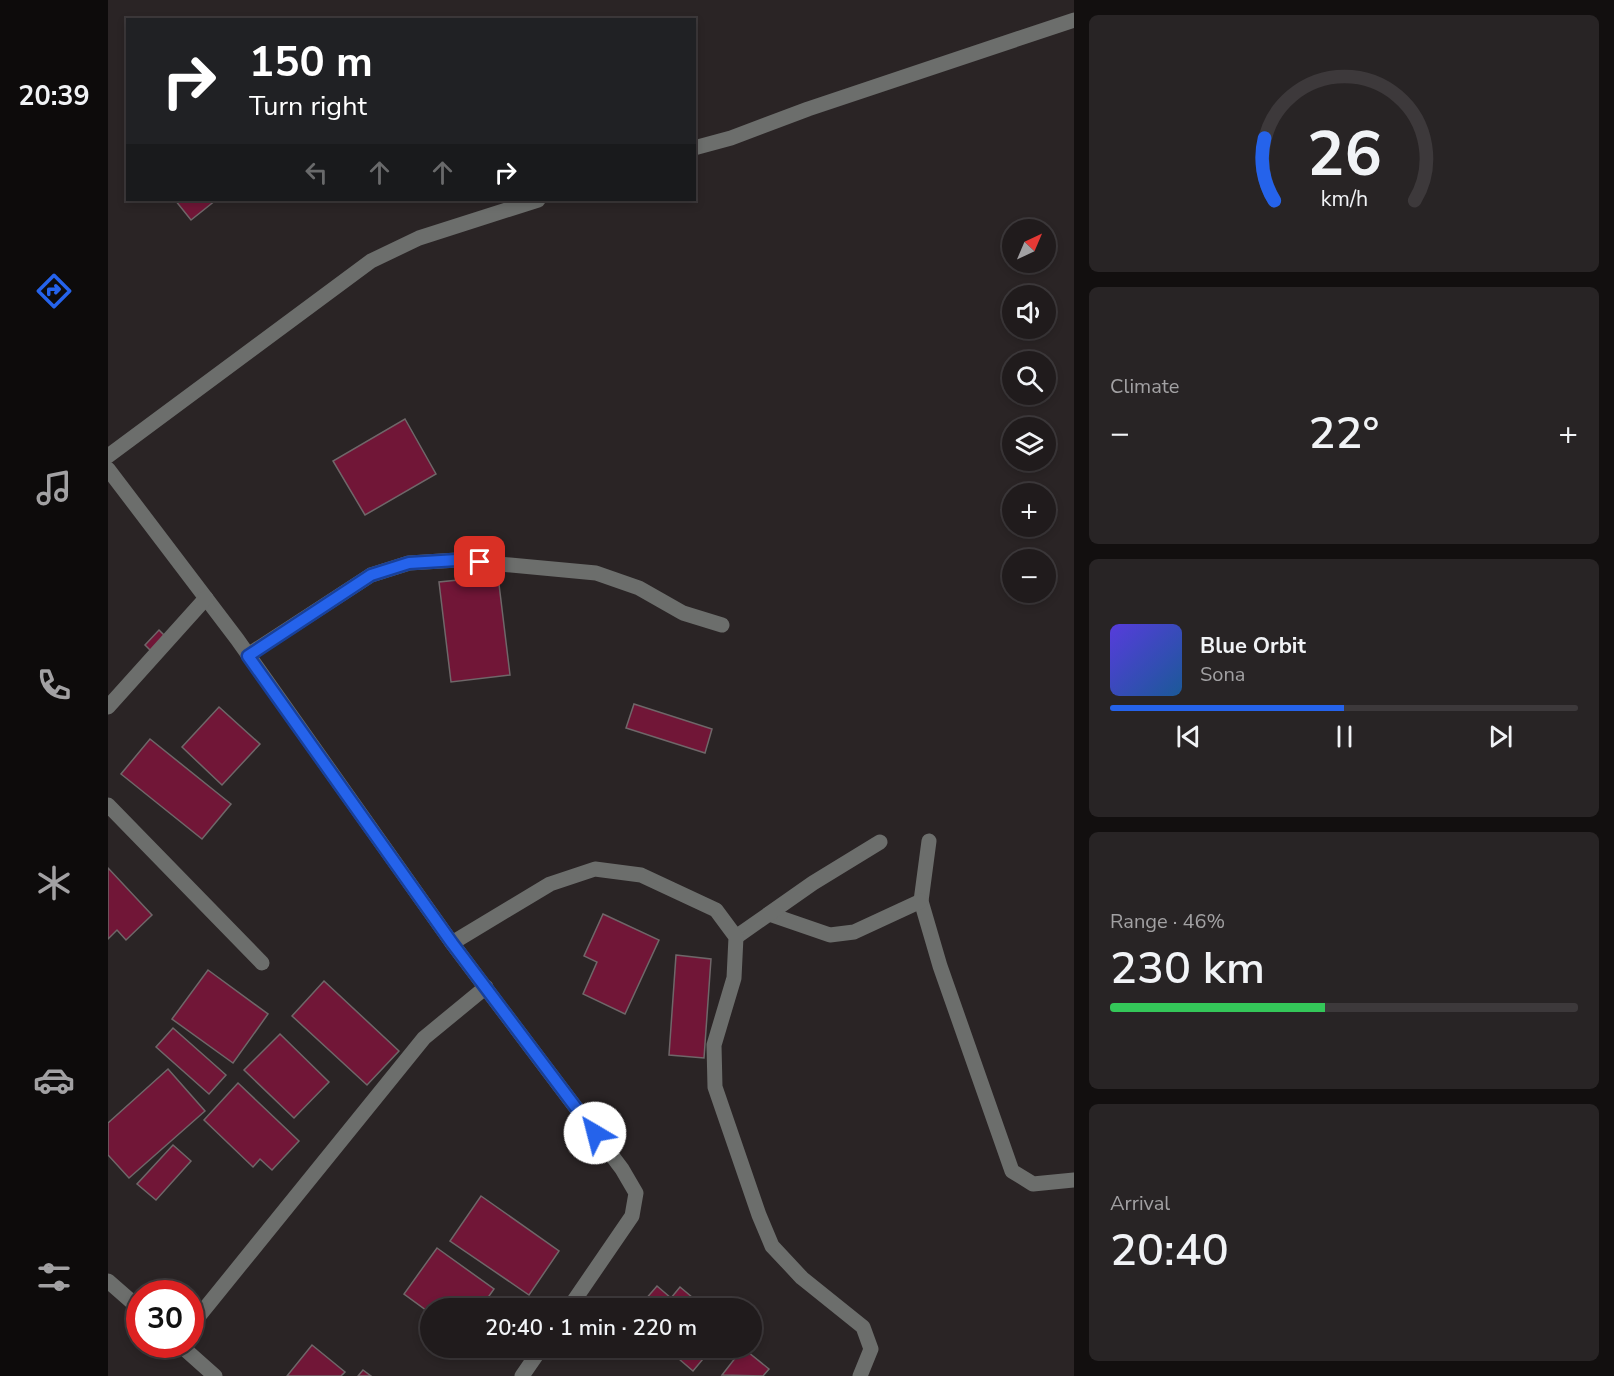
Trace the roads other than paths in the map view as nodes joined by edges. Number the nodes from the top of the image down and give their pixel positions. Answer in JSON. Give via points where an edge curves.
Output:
{"nodes":[{"id":1,"x":1074,"y":20,"type":"edge"},
{"id":2,"x":696,"y":147,"type":"edge"},
{"id":3,"x":535,"y":201,"type":"edge"},
{"id":4,"x":108,"y":456,"type":"edge"},
{"id":5,"x":108,"y":469,"type":"edge"},
{"id":6,"x":206,"y":598,"type":"junction"},
{"id":7,"x":722,"y":625,"type":"dead end"},
{"id":8,"x":248,"y":656,"type":"junction"},
{"id":9,"x":108,"y":706,"type":"edge"},
{"id":10,"x":108,"y":805,"type":"edge"},
{"id":11,"x":929,"y":841,"type":"dead end"},
{"id":12,"x":880,"y":842,"type":"dead end"},
{"id":13,"x":921,"y":901,"type":"junction"},
{"id":14,"x":769,"y":914,"type":"junction"},
{"id":15,"x":736,"y":937,"type":"junction"},
{"id":16,"x":452,"y":943,"type":"junction"},
{"id":17,"x":262,"y":963,"type":"dead end"},
{"id":18,"x":486,"y":987,"type":"junction"},
{"id":19,"x":1074,"y":1180,"type":"edge"},
{"id":20,"x":108,"y":1281,"type":"edge"},
{"id":21,"x":126,"y":1297,"type":"edge"},
{"id":22,"x":576,"y":1298,"type":"edge"},
{"id":23,"x":204,"y":1310,"type":"edge"},
{"id":24,"x":194,"y":1358,"type":"edge"},
{"id":25,"x":534,"y":1358,"type":"edge"},
{"id":26,"x":214,"y":1376,"type":"edge"},
{"id":27,"x":522,"y":1376,"type":"edge"},
{"id":28,"x":860,"y":1376,"type":"edge"}],
"edges":[{"from":1,"to":2,"type":"street"},
{"from":3,"to":4,"type":"street","via":[[419,238],[371,261]]},
{"from":5,"to":6,"type":"street"},
{"from":6,"to":8,"type":"street"},
{"from":6,"to":9,"type":"street"},
{"from":7,"to":8,"type":"street","via":[[683,613],[639,588],[596,573],[457,560],[409,563],[371,575]]},
{"from":8,"to":16,"type":"street"},
{"from":10,"to":17,"type":"street"},
{"from":11,"to":13,"type":"street"},
{"from":12,"to":14,"type":"street"},
{"from":13,"to":14,"type":"street","via":[[854,932],[830,935]]},
{"from":13,"to":19,"type":"street","via":[[1012,1171],[1033,1184]]},
{"from":14,"to":15,"type":"street"},
{"from":15,"to":16,"type":"street","via":[[716,910],[684,893],[641,875],[595,869],[550,884]]},
{"from":15,"to":28,"type":"street","via":[[734,978],[714,1045],[715,1087],[772,1246],[802,1278],[863,1327],[871,1349]]},
{"from":16,"to":18,"type":"street"},
{"from":18,"to":22,"type":"street","via":[[636,1193],[632,1216]]},
{"from":18,"to":23,"type":"street","via":[[424,1038]]},
{"from":20,"to":21,"type":"street"},
{"from":24,"to":26,"type":"street"},
{"from":25,"to":27,"type":"street"}]}
